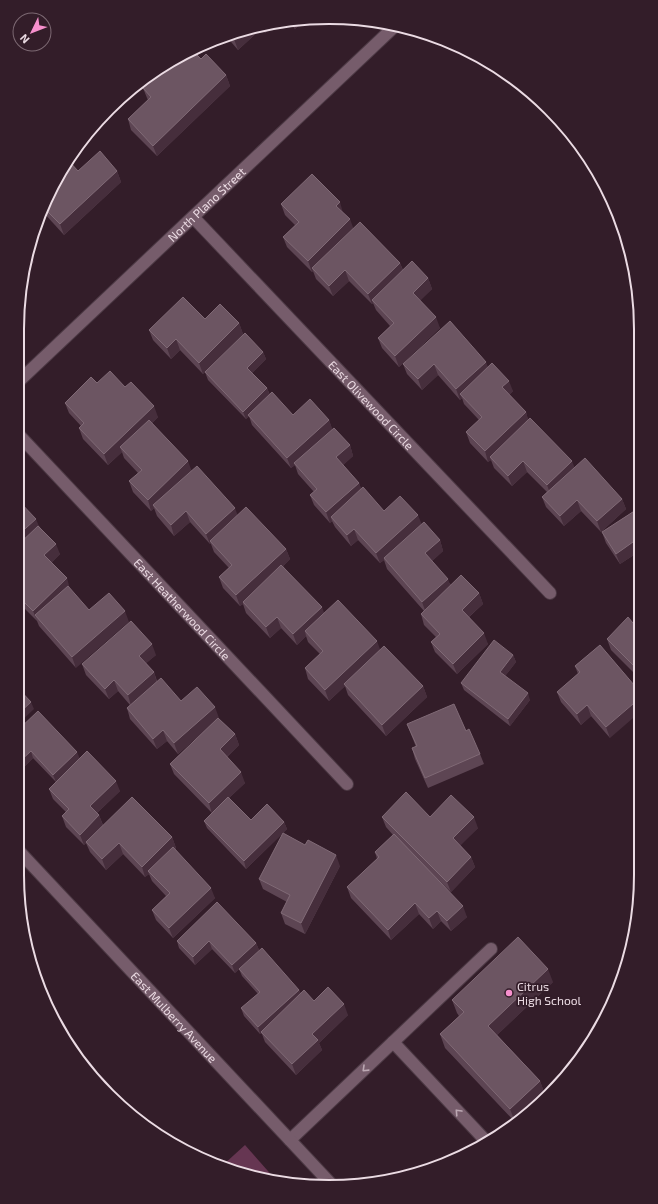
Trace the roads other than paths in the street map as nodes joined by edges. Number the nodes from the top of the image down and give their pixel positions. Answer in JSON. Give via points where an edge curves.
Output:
{"nodes":[{"id":1,"x":390,"y":30,"type":"edge"},
{"id":2,"x":193,"y":217,"type":"junction"},
{"id":3,"x":24,"y":376,"type":"edge"},
{"id":4,"x":24,"y":440,"type":"edge"},
{"id":5,"x":550,"y":592,"type":"dead end"},
{"id":6,"x":346,"y":784,"type":"dead end"},
{"id":7,"x":24,"y":856,"type":"edge"},
{"id":8,"x":491,"y":949,"type":"dead end"},
{"id":9,"x":393,"y":1042,"type":"junction"},
{"id":10,"x":483,"y":1138,"type":"edge"},
{"id":11,"x":290,"y":1140,"type":"junction"},
{"id":12,"x":327,"y":1180,"type":"edge"}],
"edges":[{"from":1,"to":2,"type":"street","name":"North Plano Street"},
{"from":2,"to":3,"type":"street","name":"North Plano Street"},
{"from":2,"to":5,"type":"street","name":"East Olivewood Circle"},
{"from":4,"to":6,"type":"street","name":"East Heatherwood Circle"},
{"from":7,"to":11,"type":"street","name":"East Mulberry Avenue"},
{"from":8,"to":9,"type":"street"},
{"from":10,"to":9,"type":"street","one_way":true},
{"from":9,"to":11,"type":"street","one_way":true},
{"from":11,"to":12,"type":"street","name":"East Mulberry Avenue"}]}
